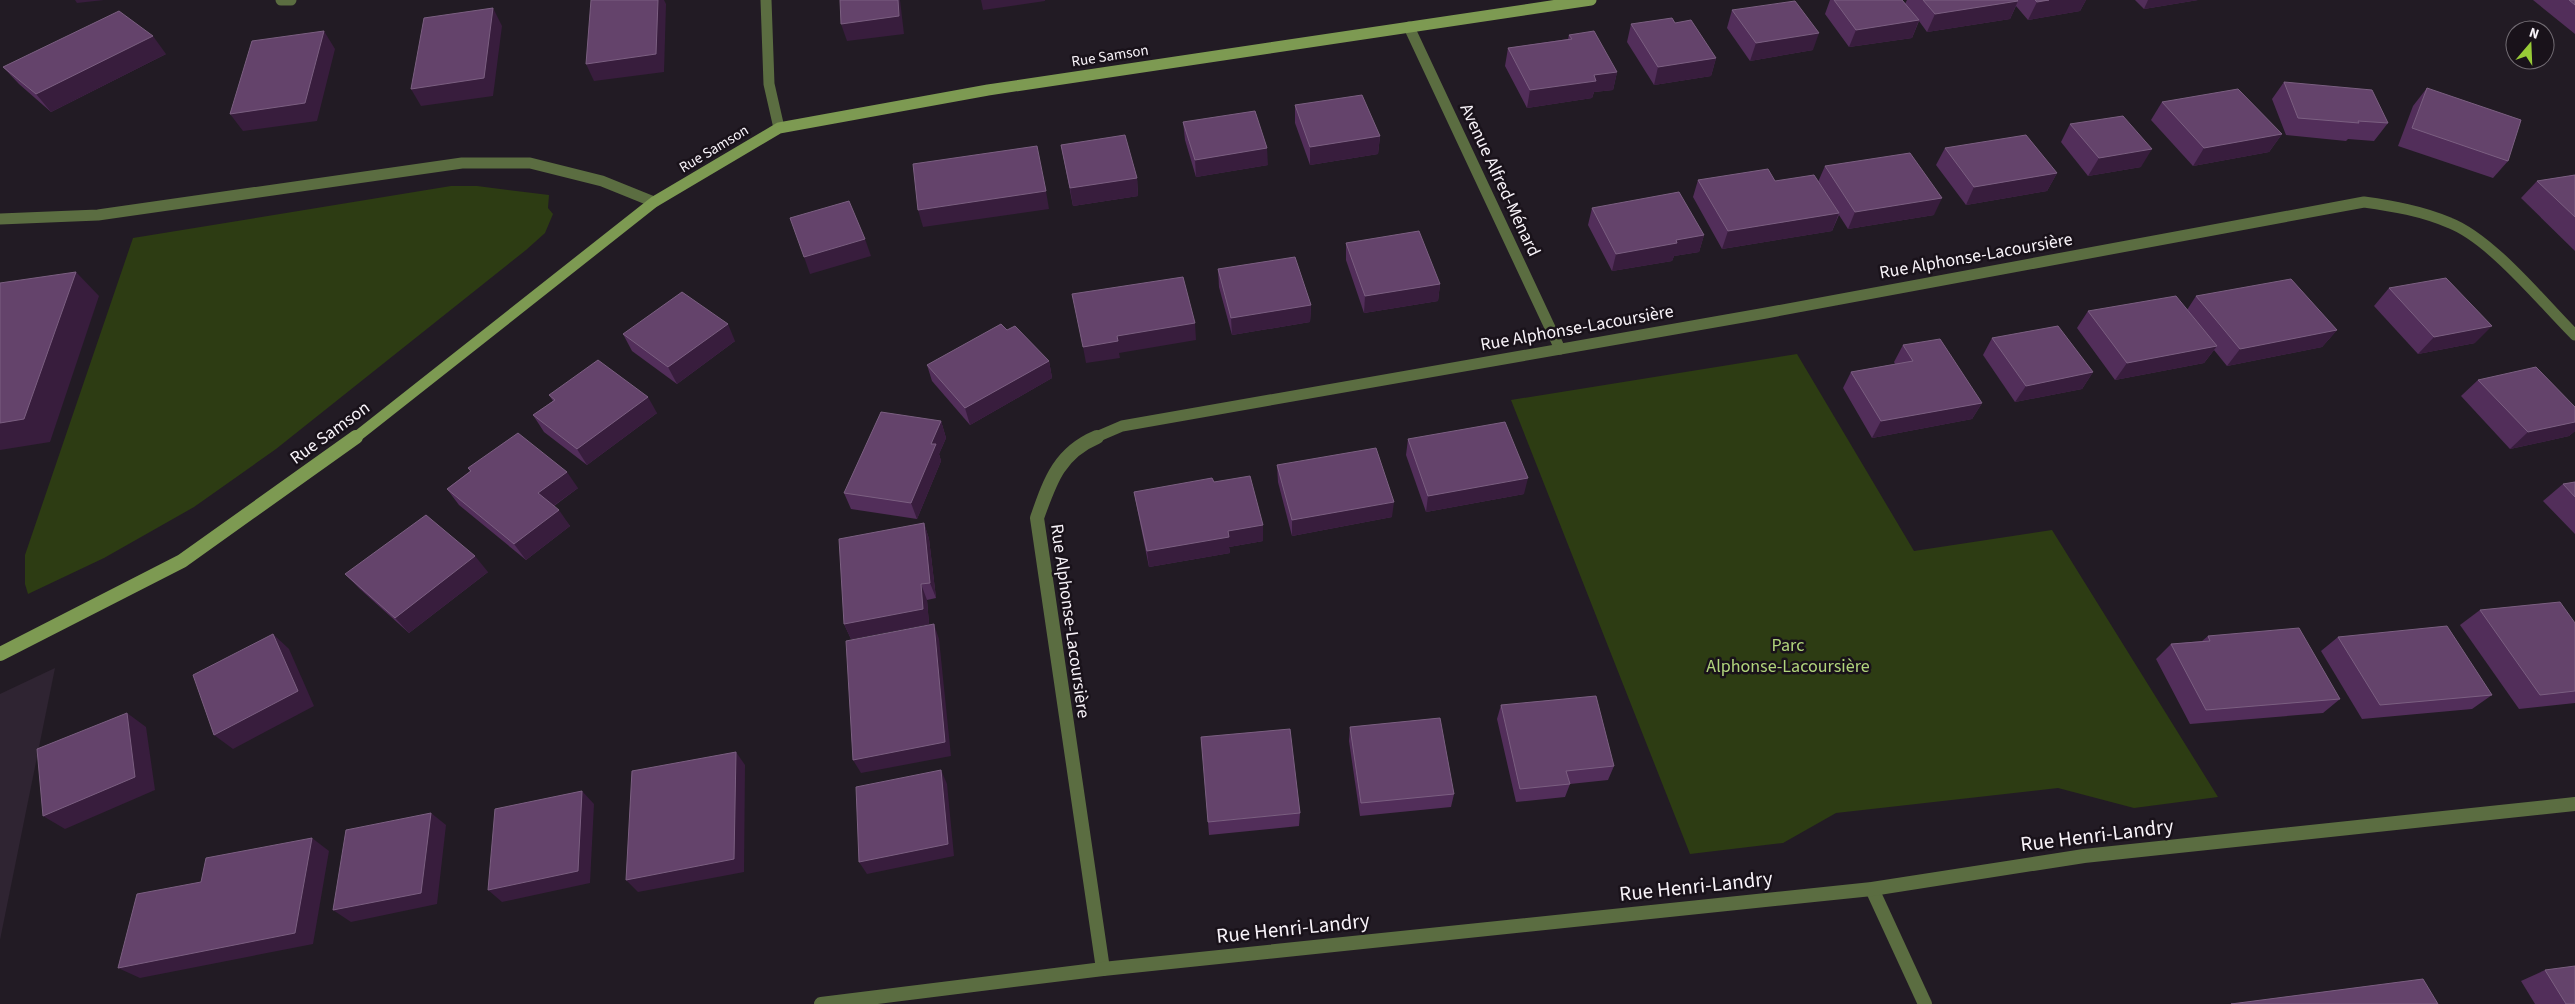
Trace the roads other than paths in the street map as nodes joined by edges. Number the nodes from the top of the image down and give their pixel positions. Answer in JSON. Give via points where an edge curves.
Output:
{"nodes":[{"id":1,"x":281,"y":0,"type":"edge"},
{"id":2,"x":291,"y":0,"type":"edge"},
{"id":3,"x":766,"y":0,"type":"edge"},
{"id":4,"x":1591,"y":0,"type":"edge"},
{"id":5,"x":1409,"y":27,"type":"junction"},
{"id":6,"x":778,"y":128,"type":"junction"},
{"id":7,"x":654,"y":202,"type":"junction"},
{"id":8,"x":0,"y":219,"type":"edge"},
{"id":9,"x":2575,"y":335,"type":"edge"},
{"id":10,"x":1560,"y":349,"type":"junction"},
{"id":11,"x":0,"y":654,"type":"edge"},
{"id":12,"x":2575,"y":804,"type":"edge"},
{"id":13,"x":1872,"y":889,"type":"junction"},
{"id":14,"x":1102,"y":969,"type":"junction"},
{"id":15,"x":821,"y":1004,"type":"edge"},
{"id":16,"x":1925,"y":1004,"type":"edge"}],
"edges":[{"from":1,"to":2,"type":"street"},
{"from":3,"to":6,"type":"street","via":[[769,84]]},
{"from":4,"to":5,"type":"street","name":"Rue Samson"},
{"from":5,"to":6,"type":"street","name":"Rue Samson","via":[[988,90]]},
{"from":5,"to":10,"type":"street","name":"Avenue Alfred-Ménard"},
{"from":6,"to":7,"type":"street","name":"Rue Samson"},
{"from":7,"to":8,"type":"street","via":[[602,181],[530,163],[462,163],[98,215]]},
{"from":7,"to":11,"type":"street","name":"Rue Samson","via":[[367,429],[182,561]]},
{"from":9,"to":10,"type":"street","name":"Rue Alphonse-Lacoursière","via":[[2482,242],[2451,223],[2404,208],[2364,202]]},
{"from":10,"to":14,"type":"street","name":"Rue Alphonse-Lacoursière","via":[[1122,426],[1078,444],[1051,478],[1037,518]]},
{"from":12,"to":13,"type":"street","name":"Rue Henri-Landry","via":[[2084,856]]},
{"from":13,"to":14,"type":"street","name":"Rue Henri-Landry"},
{"from":13,"to":16,"type":"street"},
{"from":14,"to":15,"type":"street","name":"Rue Henri-Landry"}]}
